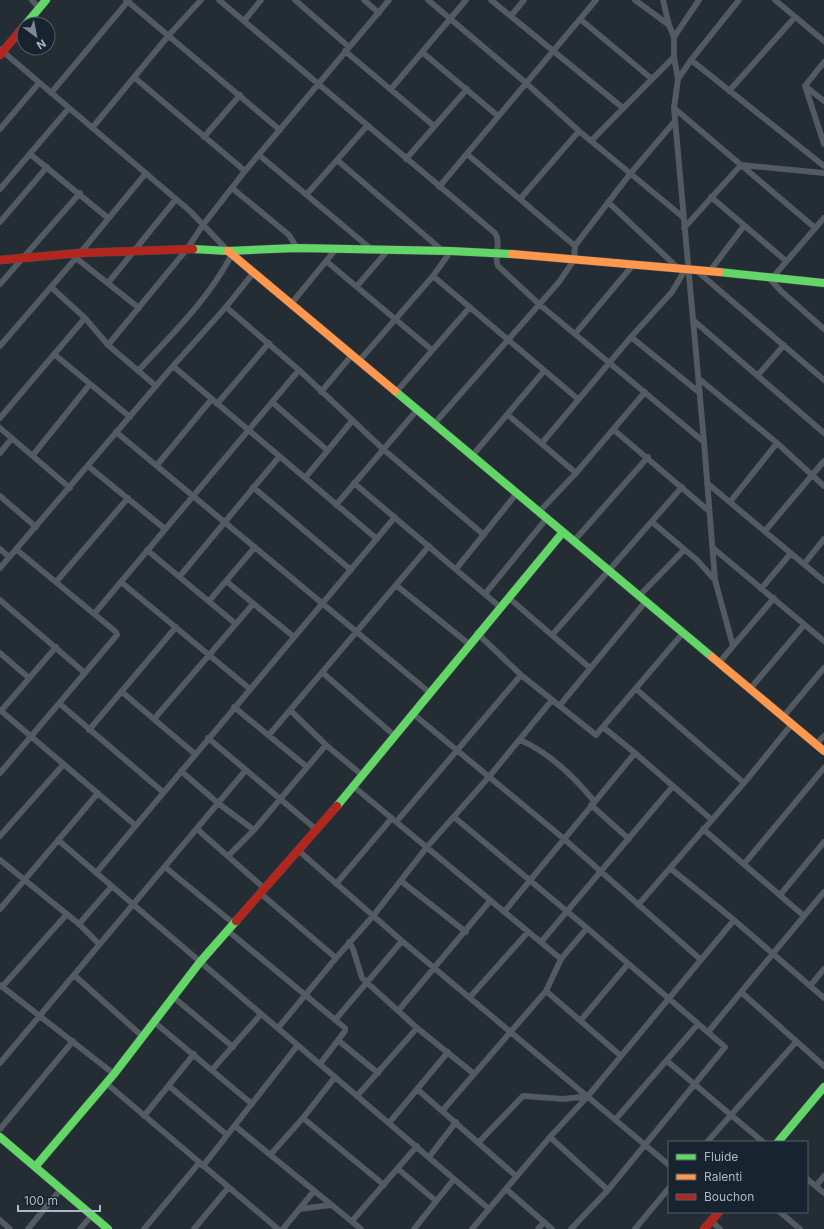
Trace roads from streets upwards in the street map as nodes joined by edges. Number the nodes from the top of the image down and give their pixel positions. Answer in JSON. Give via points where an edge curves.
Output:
{"nodes":[{"id":1,"x":32,"y":0,"type":"edge"},
{"id":2,"x":46,"y":0,"type":"edge"},
{"id":3,"x":128,"y":0,"type":"edge"},
{"id":4,"x":201,"y":0,"type":"edge"},
{"id":5,"x":219,"y":0,"type":"edge"},
{"id":6,"x":261,"y":0,"type":"edge"},
{"id":7,"x":295,"y":0,"type":"edge"},
{"id":8,"x":364,"y":0,"type":"edge"},
{"id":9,"x":389,"y":0,"type":"edge"},
{"id":10,"x":428,"y":0,"type":"edge"},
{"id":11,"x":466,"y":0,"type":"edge"},
{"id":12,"x":491,"y":0,"type":"edge"},
{"id":13,"x":524,"y":0,"type":"edge"},
{"id":14,"x":596,"y":0,"type":"edge"},
{"id":15,"x":635,"y":0,"type":"edge"},
{"id":16,"x":664,"y":0,"type":"edge"},
{"id":17,"x":699,"y":0,"type":"edge"},
{"id":18,"x":739,"y":0,"type":"edge"},
{"id":19,"x":775,"y":0,"type":"edge"},
{"id":20,"x":39,"y":8,"type":"junction"},
{"id":21,"x":379,"y":13,"type":"junction"},
{"id":22,"x":32,"y":16,"type":"edge"},
{"id":23,"x":511,"y":16,"type":"junction"},
{"id":24,"x":796,"y":17,"type":"junction"},
{"id":25,"x":450,"y":19,"type":"junction"},
{"id":26,"x":580,"y":19,"type":"junction"},
{"id":27,"x":244,"y":21,"type":"junction"},
{"id":28,"x":669,"y":25,"type":"junction"},
{"id":29,"x":16,"y":35,"type":"edge"},
{"id":30,"x":168,"y":35,"type":"junction"},
{"id":31,"x":674,"y":37,"type":"junction"},
{"id":32,"x":824,"y":41,"type":"edge"},
{"id":33,"x":347,"y":49,"type":"junction"},
{"id":34,"x":1,"y":52,"type":"edge"},
{"id":35,"x":422,"y":52,"type":"junction"},
{"id":36,"x":552,"y":52,"type":"junction"},
{"id":37,"x":674,"y":57,"type":"junction"},
{"id":38,"x":691,"y":60,"type":"junction"},
{"id":39,"x":824,"y":62,"type":"edge"},
{"id":40,"x":135,"y":78,"type":"junction"},
{"id":41,"x":678,"y":79,"type":"junction"},
{"id":42,"x":652,"y":80,"type":"junction"},
{"id":43,"x":526,"y":83,"type":"junction"},
{"id":44,"x":39,"y":84,"type":"junction"},
{"id":45,"x":318,"y":84,"type":"junction"},
{"id":46,"x":805,"y":86,"type":"junction"},
{"id":47,"x":467,"y":88,"type":"junction"},
{"id":48,"x":391,"y":89,"type":"junction"},
{"id":49,"x":729,"y":91,"type":"junction"},
{"id":50,"x":51,"y":93,"type":"junction"},
{"id":51,"x":240,"y":95,"type":"junction"},
{"id":52,"x":824,"y":101,"type":"edge"},
{"id":53,"x":69,"y":108,"type":"junction"},
{"id":54,"x":623,"y":108,"type":"junction"},
{"id":55,"x":674,"y":108,"type":"junction"},
{"id":56,"x":498,"y":116,"type":"junction"},
{"id":57,"x":675,"y":121,"type":"junction"},
{"id":58,"x":367,"y":126,"type":"junction"},
{"id":59,"x":434,"y":126,"type":"junction"},
{"id":60,"x":92,"y":128,"type":"junction"},
{"id":61,"x":0,"y":129,"type":"edge"},
{"id":62,"x":280,"y":130,"type":"junction"},
{"id":63,"x":579,"y":131,"type":"junction"},
{"id":64,"x":204,"y":137,"type":"junction"},
{"id":65,"x":592,"y":141,"type":"junction"},
{"id":66,"x":824,"y":144,"type":"edge"},
{"id":67,"x":30,"y":154,"type":"junction"},
{"id":68,"x":467,"y":154,"type":"junction"},
{"id":69,"x":259,"y":155,"type":"junction"},
{"id":70,"x":406,"y":159,"type":"junction"},
{"id":71,"x":337,"y":160,"type":"junction"},
{"id":72,"x":741,"y":165,"type":"junction"},
{"id":73,"x":824,"y":166,"type":"edge"},
{"id":74,"x":47,"y":167,"type":"junction"},
{"id":75,"x":246,"y":171,"type":"junction"},
{"id":76,"x":146,"y":173,"type":"junction"},
{"id":77,"x":824,"y":173,"type":"edge"},
{"id":78,"x":630,"y":174,"type":"junction"},
{"id":79,"x":439,"y":187,"type":"junction"},
{"id":80,"x":232,"y":188,"type":"junction"},
{"id":81,"x":0,"y":189,"type":"edge"},
{"id":82,"x":80,"y":193,"type":"junction"},
{"id":83,"x":307,"y":194,"type":"junction"},
{"id":84,"x":711,"y":197,"type":"junction"},
{"id":85,"x":520,"y":199,"type":"junction"},
{"id":86,"x":176,"y":200,"type":"junction"},
{"id":87,"x":608,"y":202,"type":"junction"},
{"id":88,"x":683,"y":217,"type":"junction"},
{"id":89,"x":108,"y":218,"type":"junction"},
{"id":90,"x":824,"y":218,"type":"edge"},
{"id":91,"x":0,"y":222,"type":"edge"},
{"id":92,"x":203,"y":225,"type":"junction"},
{"id":93,"x":744,"y":226,"type":"junction"},
{"id":94,"x":814,"y":227,"type":"junction"},
{"id":95,"x":684,"y":228,"type":"junction"},
{"id":96,"x":575,"y":246,"type":"junction"},
{"id":97,"x":297,"y":248,"type":"junction"},
{"id":98,"x":336,"y":248,"type":"junction"},
{"id":99,"x":187,"y":249,"type":"junction"},
{"id":100,"x":371,"y":250,"type":"junction"},
{"id":101,"x":388,"y":250,"type":"junction"},
{"id":102,"x":135,"y":251,"type":"junction"},
{"id":103,"x":447,"y":251,"type":"junction"},
{"id":104,"x":230,"y":253,"type":"junction"},
{"id":105,"x":497,"y":253,"type":"junction"},
{"id":106,"x":78,"y":256,"type":"junction"},
{"id":107,"x":21,"y":258,"type":"junction"},
{"id":108,"x":0,"y":260,"type":"edge"},
{"id":109,"x":574,"y":260,"type":"junction"},
{"id":110,"x":326,"y":261,"type":"junction"},
{"id":111,"x":786,"y":261,"type":"junction"},
{"id":112,"x":633,"y":265,"type":"junction"},
{"id":113,"x":684,"y":270,"type":"junction"},
{"id":114,"x":697,"y":271,"type":"junction"},
{"id":115,"x":254,"y":272,"type":"junction"},
{"id":116,"x":709,"y":272,"type":"junction"},
{"id":117,"x":433,"y":276,"type":"junction"},
{"id":118,"x":770,"y":276,"type":"junction"},
{"id":119,"x":108,"y":283,"type":"junction"},
{"id":120,"x":824,"y":283,"type":"edge"},
{"id":121,"x":0,"y":284,"type":"edge"},
{"id":122,"x":357,"y":286,"type":"junction"},
{"id":123,"x":51,"y":288,"type":"junction"},
{"id":124,"x":291,"y":304,"type":"junction"},
{"id":125,"x":540,"y":304,"type":"junction"},
{"id":126,"x":226,"y":307,"type":"junction"},
{"id":127,"x":470,"y":307,"type":"junction"},
{"id":128,"x":139,"y":308,"type":"junction"},
{"id":129,"x":85,"y":318,"type":"junction"},
{"id":130,"x":395,"y":319,"type":"junction"},
{"id":131,"x":693,"y":320,"type":"junction"},
{"id":132,"x":824,"y":329,"type":"edge"},
{"id":133,"x":575,"y":334,"type":"junction"},
{"id":134,"x":631,"y":337,"type":"junction"},
{"id":135,"x":509,"y":340,"type":"junction"},
{"id":136,"x":269,"y":343,"type":"junction"},
{"id":137,"x":108,"y":345,"type":"junction"},
{"id":138,"x":784,"y":345,"type":"junction"},
{"id":139,"x":0,"y":346,"type":"edge"},
{"id":140,"x":432,"y":350,"type":"junction"},
{"id":141,"x":54,"y":354,"type":"junction"},
{"id":142,"x":352,"y":355,"type":"junction"},
{"id":143,"x":359,"y":361,"type":"junction"},
{"id":144,"x":609,"y":363,"type":"junction"},
{"id":145,"x":173,"y":366,"type":"junction"},
{"id":146,"x":299,"y":370,"type":"junction"},
{"id":147,"x":138,"y":371,"type":"junction"},
{"id":148,"x":544,"y":371,"type":"junction"},
{"id":149,"x":758,"y":375,"type":"junction"},
{"id":150,"x":698,"y":378,"type":"junction"},
{"id":151,"x":824,"y":380,"type":"edge"},
{"id":152,"x":90,"y":384,"type":"junction"},
{"id":153,"x":156,"y":386,"type":"junction"},
{"id":154,"x":321,"y":392,"type":"junction"},
{"id":155,"x":396,"y":392,"type":"junction"},
{"id":156,"x":645,"y":392,"type":"junction"},
{"id":157,"x":700,"y":393,"type":"junction"},
{"id":158,"x":211,"y":400,"type":"junction"},
{"id":159,"x":578,"y":400,"type":"junction"},
{"id":160,"x":272,"y":402,"type":"junction"},
{"id":161,"x":217,"y":404,"type":"junction"},
{"id":162,"x":417,"y":410,"type":"junction"},
{"id":163,"x":508,"y":415,"type":"junction"},
{"id":164,"x":130,"y":417,"type":"junction"},
{"id":165,"x":0,"y":418,"type":"edge"},
{"id":166,"x":352,"y":421,"type":"junction"},
{"id":167,"x":434,"y":424,"type":"junction"},
{"id":168,"x":0,"y":428,"type":"edge"},
{"id":169,"x":614,"y":430,"type":"junction"},
{"id":170,"x":248,"y":431,"type":"junction"},
{"id":171,"x":116,"y":432,"type":"junction"},
{"id":172,"x":824,"y":433,"type":"edge"},
{"id":173,"x":12,"y":438,"type":"junction"},
{"id":174,"x":704,"y":442,"type":"junction"},
{"id":175,"x":542,"y":443,"type":"junction"},
{"id":176,"x":777,"y":444,"type":"junction"},
{"id":177,"x":383,"y":449,"type":"junction"},
{"id":178,"x":327,"y":450,"type":"junction"},
{"id":179,"x":0,"y":453,"type":"edge"},
{"id":180,"x":32,"y":455,"type":"junction"},
{"id":181,"x":472,"y":456,"type":"junction"},
{"id":182,"x":279,"y":457,"type":"junction"},
{"id":183,"x":648,"y":458,"type":"junction"},
{"id":184,"x":824,"y":461,"type":"edge"},
{"id":185,"x":157,"y":465,"type":"junction"},
{"id":186,"x":88,"y":466,"type":"junction"},
{"id":187,"x":576,"y":473,"type":"junction"},
{"id":188,"x":812,"y":475,"type":"junction"},
{"id":189,"x":305,"y":478,"type":"junction"},
{"id":190,"x":354,"y":483,"type":"junction"},
{"id":191,"x":707,"y":483,"type":"junction"},
{"id":192,"x":824,"y":486,"type":"edge"},
{"id":193,"x":253,"y":487,"type":"junction"},
{"id":194,"x":682,"y":487,"type":"junction"},
{"id":195,"x":70,"y":488,"type":"junction"},
{"id":196,"x":517,"y":493,"type":"junction"},
{"id":197,"x":0,"y":496,"type":"edge"},
{"id":198,"x":193,"y":496,"type":"junction"},
{"id":199,"x":128,"y":498,"type":"junction"},
{"id":200,"x":730,"y":502,"type":"junction"},
{"id":201,"x":336,"y":505,"type":"junction"},
{"id":202,"x":709,"y":511,"type":"junction"},
{"id":203,"x":539,"y":512,"type":"junction"},
{"id":204,"x":395,"y":518,"type":"junction"},
{"id":205,"x":546,"y":518,"type":"junction"},
{"id":206,"x":224,"y":522,"type":"junction"},
{"id":207,"x":652,"y":522,"type":"junction"},
{"id":208,"x":36,"y":527,"type":"junction"},
{"id":209,"x":165,"y":529,"type":"junction"},
{"id":210,"x":765,"y":531,"type":"junction"},
{"id":211,"x":563,"y":532,"type":"junction"},
{"id":212,"x":484,"y":535,"type":"junction"},
{"id":213,"x":377,"y":539,"type":"junction"},
{"id":214,"x":824,"y":539,"type":"edge"},
{"id":215,"x":574,"y":541,"type":"junction"},
{"id":216,"x":429,"y":546,"type":"junction"},
{"id":217,"x":255,"y":547,"type":"junction"},
{"id":218,"x":713,"y":548,"type":"junction"},
{"id":219,"x":0,"y":549,"type":"edge"},
{"id":220,"x":17,"y":550,"type":"junction"},
{"id":221,"x":147,"y":550,"type":"junction"},
{"id":222,"x":684,"y":550,"type":"junction"},
{"id":223,"x":791,"y":553,"type":"junction"},
{"id":224,"x":9,"y":557,"type":"junction"},
{"id":225,"x":804,"y":564,"type":"junction"},
{"id":226,"x":0,"y":568,"type":"edge"},
{"id":227,"x":456,"y":569,"type":"junction"},
{"id":228,"x":351,"y":570,"type":"junction"},
{"id":229,"x":609,"y":570,"type":"junction"},
{"id":230,"x":180,"y":576,"type":"junction"},
{"id":231,"x":715,"y":580,"type":"junction"},
{"id":232,"x":226,"y":581,"type":"junction"},
{"id":233,"x":824,"y":581,"type":"edge"},
{"id":234,"x":56,"y":582,"type":"junction"},
{"id":235,"x":120,"y":582,"type":"junction"},
{"id":236,"x":397,"y":586,"type":"junction"},
{"id":237,"x":761,"y":589,"type":"junction"},
{"id":238,"x":485,"y":594,"type":"junction"},
{"id":239,"x":509,"y":598,"type":"junction"},
{"id":240,"x":774,"y":598,"type":"junction"},
{"id":241,"x":643,"y":599,"type":"junction"},
{"id":242,"x":0,"y":600,"type":"edge"},
{"id":243,"x":209,"y":601,"type":"junction"},
{"id":244,"x":323,"y":603,"type":"junction"},
{"id":245,"x":253,"y":604,"type":"junction"},
{"id":246,"x":500,"y":607,"type":"junction"},
{"id":247,"x":94,"y":614,"type":"junction"},
{"id":248,"x":236,"y":624,"type":"junction"},
{"id":249,"x":804,"y":625,"type":"junction"},
{"id":250,"x":176,"y":627,"type":"junction"},
{"id":251,"x":358,"y":633,"type":"junction"},
{"id":252,"x":683,"y":633,"type":"junction"},
{"id":253,"x":478,"y":634,"type":"junction"},
{"id":254,"x":553,"y":634,"type":"junction"},
{"id":255,"x":294,"y":637,"type":"junction"},
{"id":256,"x":824,"y":641,"type":"edge"},
{"id":257,"x":469,"y":644,"type":"junction"},
{"id":258,"x":733,"y":646,"type":"junction"},
{"id":259,"x":56,"y":647,"type":"junction"},
{"id":260,"x":0,"y":653,"type":"edge"},
{"id":261,"x":210,"y":655,"type":"junction"},
{"id":262,"x":720,"y":663,"type":"junction"},
{"id":263,"x":590,"y":668,"type":"junction"},
{"id":264,"x":823,"y":672,"type":"edge"},
{"id":265,"x":85,"y":673,"type":"junction"},
{"id":266,"x":323,"y":673,"type":"junction"},
{"id":267,"x":521,"y":675,"type":"junction"},
{"id":268,"x":29,"y":678,"type":"junction"},
{"id":269,"x":250,"y":689,"type":"junction"},
{"id":270,"x":636,"y":689,"type":"junction"},
{"id":271,"x":750,"y":689,"type":"junction"},
{"id":272,"x":122,"y":692,"type":"junction"},
{"id":273,"x":429,"y":692,"type":"junction"},
{"id":274,"x":552,"y":700,"type":"junction"},
{"id":275,"x":60,"y":704,"type":"junction"},
{"id":276,"x":560,"y":705,"type":"junction"},
{"id":277,"x":234,"y":707,"type":"junction"},
{"id":278,"x":1,"y":711,"type":"edge"},
{"id":279,"x":291,"y":711,"type":"junction"},
{"id":280,"x":412,"y":713,"type":"junction"},
{"id":281,"x":783,"y":717,"type":"junction"},
{"id":282,"x":154,"y":719,"type":"junction"},
{"id":283,"x":792,"y":724,"type":"junction"},
{"id":284,"x":603,"y":727,"type":"junction"},
{"id":285,"x":89,"y":730,"type":"junction"},
{"id":286,"x":269,"y":735,"type":"junction"},
{"id":287,"x":394,"y":736,"type":"junction"},
{"id":288,"x":824,"y":736,"type":"edge"},
{"id":289,"x":31,"y":738,"type":"junction"},
{"id":290,"x":208,"y":738,"type":"junction"},
{"id":291,"x":520,"y":740,"type":"junction"},
{"id":292,"x":816,"y":744,"type":"junction"},
{"id":293,"x":326,"y":745,"type":"junction"},
{"id":294,"x":456,"y":750,"type":"junction"},
{"id":295,"x":824,"y":751,"type":"edge"},
{"id":296,"x":635,"y":753,"type":"junction"},
{"id":297,"x":195,"y":754,"type":"junction"},
{"id":298,"x":64,"y":765,"type":"junction"},
{"id":299,"x":307,"y":767,"type":"junction"},
{"id":300,"x":824,"y":768,"type":"edge"},
{"id":301,"x":181,"y":771,"type":"junction"},
{"id":302,"x":245,"y":771,"type":"junction"},
{"id":303,"x":0,"y":773,"type":"edge"},
{"id":304,"x":362,"y":776,"type":"junction"},
{"id":305,"x":488,"y":778,"type":"junction"},
{"id":306,"x":744,"y":783,"type":"junction"},
{"id":307,"x":353,"y":786,"type":"junction"},
{"id":308,"x":673,"y":786,"type":"junction"},
{"id":309,"x":163,"y":792,"type":"junction"},
{"id":310,"x":98,"y":793,"type":"junction"},
{"id":311,"x":280,"y":798,"type":"junction"},
{"id":312,"x":592,"y":803,"type":"junction"},
{"id":313,"x":219,"y":804,"type":"junction"},
{"id":314,"x":454,"y":817,"type":"junction"},
{"id":315,"x":394,"y":819,"type":"junction"},
{"id":316,"x":712,"y":820,"type":"junction"},
{"id":317,"x":135,"y":825,"type":"junction"},
{"id":318,"x":198,"y":829,"type":"junction"},
{"id":319,"x":254,"y":830,"type":"junction"},
{"id":320,"x":317,"y":830,"type":"junction"},
{"id":321,"x":703,"y":830,"type":"junction"},
{"id":322,"x":0,"y":836,"type":"edge"},
{"id":323,"x":563,"y":838,"type":"junction"},
{"id":324,"x":628,"y":839,"type":"junction"},
{"id":325,"x":58,"y":840,"type":"junction"},
{"id":326,"x":824,"y":842,"type":"edge"},
{"id":327,"x":427,"y":847,"type":"junction"},
{"id":328,"x":298,"y":851,"type":"junction"},
{"id":329,"x":228,"y":856,"type":"junction"},
{"id":330,"x":0,"y":860,"type":"edge"},
{"id":331,"x":744,"y":864,"type":"junction"},
{"id":332,"x":165,"y":867,"type":"junction"},
{"id":333,"x":670,"y":868,"type":"junction"},
{"id":334,"x":96,"y":872,"type":"junction"},
{"id":335,"x":601,"y":872,"type":"junction"},
{"id":336,"x":25,"y":880,"type":"junction"},
{"id":337,"x":529,"y":880,"type":"junction"},
{"id":338,"x":401,"y":881,"type":"junction"},
{"id":339,"x":336,"y":884,"type":"junction"},
{"id":340,"x":112,"y":886,"type":"junction"},
{"id":341,"x":262,"y":890,"type":"junction"},
{"id":342,"x":824,"y":892,"type":"edge"},
{"id":343,"x":780,"y":895,"type":"junction"},
{"id":344,"x":490,"y":901,"type":"junction"},
{"id":345,"x":134,"y":905,"type":"junction"},
{"id":346,"x":638,"y":905,"type":"junction"},
{"id":347,"x":0,"y":909,"type":"edge"},
{"id":348,"x":504,"y":912,"type":"junction"},
{"id":349,"x":567,"y":912,"type":"junction"},
{"id":350,"x":67,"y":914,"type":"junction"},
{"id":351,"x":373,"y":916,"type":"junction"},
{"id":352,"x":804,"y":916,"type":"junction"},
{"id":353,"x":734,"y":920,"type":"junction"},
{"id":354,"x":233,"y":923,"type":"junction"},
{"id":355,"x":79,"y":924,"type":"junction"},
{"id":356,"x":587,"y":928,"type":"junction"},
{"id":357,"x":227,"y":930,"type":"junction"},
{"id":358,"x":466,"y":932,"type":"junction"},
{"id":359,"x":528,"y":932,"type":"junction"},
{"id":360,"x":402,"y":941,"type":"junction"},
{"id":361,"x":349,"y":942,"type":"junction"},
{"id":362,"x":541,"y":942,"type":"junction"},
{"id":363,"x":100,"y":944,"type":"junction"},
{"id":364,"x":772,"y":954,"type":"junction"},
{"id":365,"x":336,"y":958,"type":"junction"},
{"id":366,"x":561,"y":959,"type":"junction"},
{"id":367,"x":700,"y":959,"type":"junction"},
{"id":368,"x":200,"y":962,"type":"junction"},
{"id":369,"x":628,"y":964,"type":"junction"},
{"id":370,"x":435,"y":967,"type":"junction"},
{"id":371,"x":824,"y":970,"type":"edge"},
{"id":372,"x":74,"y":975,"type":"junction"},
{"id":373,"x":366,"y":982,"type":"junction"},
{"id":374,"x":1,"y":986,"type":"edge"},
{"id":375,"x":810,"y":986,"type":"junction"},
{"id":376,"x":546,"y":991,"type":"junction"},
{"id":377,"x":740,"y":992,"type":"junction"},
{"id":378,"x":304,"y":995,"type":"junction"},
{"id":379,"x":172,"y":996,"type":"junction"},
{"id":380,"x":470,"y":997,"type":"junction"},
{"id":381,"x":824,"y":998,"type":"edge"},
{"id":382,"x":669,"y":999,"type":"junction"},
{"id":383,"x":398,"y":1011,"type":"junction"},
{"id":384,"x":261,"y":1014,"type":"junction"},
{"id":385,"x":41,"y":1015,"type":"junction"},
{"id":386,"x":335,"y":1020,"type":"junction"},
{"id":387,"x":581,"y":1020,"type":"junction"},
{"id":388,"x":153,"y":1022,"type":"junction"},
{"id":389,"x":698,"y":1024,"type":"junction"},
{"id":390,"x":278,"y":1028,"type":"junction"},
{"id":391,"x":417,"y":1028,"type":"junction"},
{"id":392,"x":510,"y":1032,"type":"junction"},
{"id":393,"x":708,"y":1032,"type":"junction"},
{"id":394,"x":142,"y":1036,"type":"junction"},
{"id":395,"x":73,"y":1041,"type":"junction"},
{"id":396,"x":339,"y":1041,"type":"junction"},
{"id":397,"x":796,"y":1042,"type":"junction"},
{"id":398,"x":297,"y":1046,"type":"junction"},
{"id":399,"x":233,"y":1047,"type":"junction"},
{"id":400,"x":448,"y":1052,"type":"junction"},
{"id":401,"x":194,"y":1054,"type":"junction"},
{"id":402,"x":621,"y":1056,"type":"junction"},
{"id":403,"x":667,"y":1061,"type":"junction"},
{"id":404,"x":0,"y":1063,"type":"edge"},
{"id":405,"x":320,"y":1064,"type":"junction"},
{"id":406,"x":824,"y":1066,"type":"edge"},
{"id":407,"x":212,"y":1070,"type":"junction"},
{"id":408,"x":378,"y":1073,"type":"junction"},
{"id":409,"x":473,"y":1073,"type":"junction"},
{"id":410,"x":114,"y":1074,"type":"junction"},
{"id":411,"x":335,"y":1077,"type":"junction"},
{"id":412,"x":106,"y":1083,"type":"junction"},
{"id":413,"x":694,"y":1085,"type":"junction"},
{"id":414,"x":169,"y":1086,"type":"junction"},
{"id":415,"x":824,"y":1088,"type":"edge"},
{"id":416,"x":417,"y":1090,"type":"junction"},
{"id":417,"x":357,"y":1096,"type":"junction"},
{"id":418,"x":588,"y":1096,"type":"junction"},
{"id":419,"x":252,"y":1104,"type":"junction"},
{"id":420,"x":443,"y":1110,"type":"junction"},
{"id":421,"x":730,"y":1115,"type":"junction"},
{"id":422,"x":144,"y":1116,"type":"junction"},
{"id":423,"x":303,"y":1118,"type":"junction"},
{"id":424,"x":615,"y":1120,"type":"junction"},
{"id":425,"x":456,"y":1122,"type":"junction"},
{"id":426,"x":389,"y":1123,"type":"junction"},
{"id":427,"x":235,"y":1126,"type":"junction"},
{"id":428,"x":0,"y":1129,"type":"edge"},
{"id":429,"x":227,"y":1135,"type":"junction"},
{"id":430,"x":0,"y":1137,"type":"edge"},
{"id":431,"x":550,"y":1137,"type":"junction"},
{"id":432,"x":708,"y":1141,"type":"edge"},
{"id":433,"x":762,"y":1141,"type":"edge"},
{"id":434,"x":779,"y":1141,"type":"edge"},
{"id":435,"x":479,"y":1142,"type":"junction"},
{"id":436,"x":645,"y":1145,"type":"junction"},
{"id":437,"x":417,"y":1146,"type":"junction"},
{"id":438,"x":271,"y":1154,"type":"junction"},
{"id":439,"x":429,"y":1157,"type":"junction"},
{"id":440,"x":201,"y":1164,"type":"junction"},
{"id":441,"x":668,"y":1164,"type":"edge"},
{"id":442,"x":35,"y":1167,"type":"junction"},
{"id":443,"x":398,"y":1169,"type":"junction"},
{"id":444,"x":516,"y":1176,"type":"junction"},
{"id":445,"x":824,"y":1176,"type":"edge"},
{"id":446,"x":454,"y":1179,"type":"junction"},
{"id":447,"x":808,"y":1180,"type":"edge"},
{"id":448,"x":384,"y":1185,"type":"junction"},
{"id":449,"x":816,"y":1186,"type":"junction"},
{"id":450,"x":228,"y":1188,"type":"junction"},
{"id":451,"x":61,"y":1189,"type":"junction"},
{"id":452,"x":506,"y":1189,"type":"junction"},
{"id":453,"x":668,"y":1189,"type":"edge"},
{"id":454,"x":608,"y":1190,"type":"junction"},
{"id":455,"x":314,"y":1191,"type":"junction"},
{"id":456,"x":824,"y":1193,"type":"edge"},
{"id":457,"x":436,"y":1201,"type":"junction"},
{"id":458,"x":331,"y":1205,"type":"junction"},
{"id":459,"x":300,"y":1209,"type":"junction"},
{"id":460,"x":489,"y":1209,"type":"junction"},
{"id":461,"x":718,"y":1213,"type":"edge"},
{"id":462,"x":781,"y":1213,"type":"edge"},
{"id":463,"x":92,"y":1215,"type":"junction"},
{"id":464,"x":0,"y":1220,"type":"edge"},
{"id":465,"x":711,"y":1221,"type":"junction"},
{"id":466,"x":352,"y":1222,"type":"junction"},
{"id":467,"x":544,"y":1222,"type":"junction"},
{"id":468,"x":197,"y":1228,"type":"edge"},
{"id":469,"x":10,"y":1229,"type":"edge"},
{"id":470,"x":28,"y":1229,"type":"edge"},
{"id":471,"x":80,"y":1229,"type":"edge"},
{"id":472,"x":108,"y":1229,"type":"edge"},
{"id":473,"x":144,"y":1229,"type":"edge"},
{"id":474,"x":278,"y":1229,"type":"edge"},
{"id":475,"x":283,"y":1229,"type":"edge"},
{"id":476,"x":361,"y":1229,"type":"edge"},
{"id":477,"x":414,"y":1229,"type":"edge"},
{"id":478,"x":472,"y":1229,"type":"edge"},
{"id":479,"x":538,"y":1229,"type":"edge"},
{"id":480,"x":552,"y":1229,"type":"edge"},
{"id":481,"x":571,"y":1229,"type":"edge"},
{"id":482,"x":636,"y":1229,"type":"edge"},
{"id":483,"x":704,"y":1229,"type":"edge"},
{"id":484,"x":720,"y":1229,"type":"edge"},
{"id":485,"x":800,"y":1229,"type":"edge"}],
"edges":[{"from":1,"to":20,"type":"street"},
{"from":2,"to":20,"type":"street"},
{"from":3,"to":30,"type":"street"},
{"from":3,"to":50,"type":"street"},
{"from":4,"to":30,"type":"street"},
{"from":5,"to":27,"type":"street"},
{"from":6,"to":27,"type":"street"},
{"from":7,"to":33,"type":"street"},
{"from":8,"to":21,"type":"street"},
{"from":9,"to":21,"type":"street"},
{"from":10,"to":25,"type":"street"},
{"from":11,"to":25,"type":"street"},
{"from":12,"to":23,"type":"street"},
{"from":13,"to":23,"type":"street"},
{"from":14,"to":26,"type":"street"},
{"from":15,"to":28,"type":"street"},
{"from":16,"to":28,"type":"street"},
{"from":17,"to":31,"type":"street"},
{"from":18,"to":38,"type":"street"},
{"from":19,"to":24,"type":"street"},
{"from":20,"to":22,"type":"street"},
{"from":21,"to":33,"type":"street"},
{"from":23,"to":36,"type":"street"},
{"from":24,"to":32,"type":"street"},
{"from":24,"to":49,"type":"street"},
{"from":25,"to":35,"type":"street"},
{"from":25,"to":43,"type":"street"},
{"from":26,"to":36,"type":"street"},
{"from":26,"to":42,"type":"street"},
{"from":27,"to":45,"type":"street"},
{"from":28,"to":31,"type":"street"},
{"from":29,"to":34,"type":"street"},
{"from":30,"to":40,"type":"street"},
{"from":30,"to":51,"type":"street"},
{"from":31,"to":37,"type":"street"},
{"from":33,"to":45,"type":"street"},
{"from":33,"to":48,"type":"street"},
{"from":34,"to":44,"type":"street"},
{"from":35,"to":47,"type":"street"},
{"from":35,"to":48,"type":"street"},
{"from":36,"to":43,"type":"street"},
{"from":36,"to":54,"type":"street"},
{"from":37,"to":41,"type":"street"},
{"from":37,"to":42,"type":"street"},
{"from":38,"to":41,"type":"street"},
{"from":38,"to":49,"type":"street"},
{"from":39,"to":46,"type":"street"},
{"from":40,"to":60,"type":"street"},
{"from":40,"to":64,"type":"street"},
{"from":41,"to":55,"type":"street"},
{"from":42,"to":54,"type":"street"},
{"from":43,"to":56,"type":"street"},
{"from":43,"to":63,"type":"street"},
{"from":44,"to":50,"type":"street"},
{"from":44,"to":61,"type":"street"},
{"from":45,"to":58,"type":"street"},
{"from":45,"to":62,"type":"street"},
{"from":46,"to":52,"type":"street"},
{"from":46,"to":66,"type":"street"},
{"from":47,"to":56,"type":"street"},
{"from":47,"to":59,"type":"street"},
{"from":48,"to":59,"type":"street"},
{"from":49,"to":73,"type":"street"},
{"from":50,"to":53,"type":"street"},
{"from":51,"to":62,"type":"street"},
{"from":51,"to":64,"type":"street"},
{"from":53,"to":60,"type":"street"},
{"from":53,"to":67,"type":"street"},
{"from":54,"to":65,"type":"street"},
{"from":55,"to":57,"type":"street"},
{"from":55,"to":72,"type":"street"},
{"from":56,"to":68,"type":"street"},
{"from":57,"to":78,"type":"street"},
{"from":57,"to":88,"type":"street"},
{"from":58,"to":70,"type":"street"},
{"from":58,"to":71,"type":"street"},
{"from":59,"to":70,"type":"street"},
{"from":60,"to":76,"type":"street"},
{"from":62,"to":69,"type":"street"},
{"from":63,"to":65,"type":"street"},
{"from":63,"to":85,"type":"street"},
{"from":64,"to":75,"type":"street"},
{"from":65,"to":78,"type":"street"},
{"from":67,"to":74,"type":"street"},
{"from":67,"to":81,"type":"street"},
{"from":68,"to":79,"type":"street"},
{"from":68,"to":85,"type":"street"},
{"from":69,"to":75,"type":"street"},
{"from":69,"to":83,"type":"street"},
{"from":70,"to":79,"type":"street"},
{"from":71,"to":83,"type":"street"},
{"from":71,"to":103,"type":"street"},
{"from":72,"to":77,"type":"street"},
{"from":72,"to":84,"type":"street"},
{"from":72,"to":94,"type":"street"},
{"from":74,"to":82,"type":"street"},
{"from":74,"to":91,"type":"street"},
{"from":75,"to":80,"type":"street"},
{"from":76,"to":86,"type":"street"},
{"from":76,"to":89,"type":"street"},
{"from":78,"to":87,"type":"street"},
{"from":78,"to":88,"type":"street"},
{"from":79,"to":105,"type":"street","via":[[495,233],[498,240]]},
{"from":80,"to":92,"type":"street"},
{"from":80,"to":97,"type":"street","via":[[289,235]]},
{"from":82,"to":89,"type":"street"},
{"from":82,"to":107,"type":"street"},
{"from":83,"to":100,"type":"street"},
{"from":84,"to":93,"type":"street"},
{"from":84,"to":95,"type":"street"},
{"from":85,"to":96,"type":"street"},
{"from":86,"to":92,"type":"street"},
{"from":86,"to":102,"type":"street"},
{"from":87,"to":96,"type":"street"},
{"from":87,"to":113,"type":"street"},
{"from":88,"to":95,"type":"street"},
{"from":89,"to":106,"type":"street"},
{"from":90,"to":94,"type":"street"},
{"from":92,"to":99,"type":"street"},
{"from":92,"to":104,"type":"street"},
{"from":93,"to":111,"type":"street"},
{"from":93,"to":116,"type":"street"},
{"from":94,"to":111,"type":"street"},
{"from":95,"to":113,"type":"street"},
{"from":96,"to":109,"type":"street"},
{"from":97,"to":98,"type":"street"},
{"from":97,"to":104,"type":"street"},
{"from":98,"to":100,"type":"street"},
{"from":98,"to":110,"type":"street"},
{"from":99,"to":102,"type":"street"},
{"from":99,"to":104,"type":"street"},
{"from":99,"to":128,"type":"street"},
{"from":100,"to":101,"type":"street"},
{"from":101,"to":103,"type":"street"},
{"from":101,"to":122,"type":"street"},
{"from":102,"to":106,"type":"street"},
{"from":102,"to":119,"type":"street"},
{"from":103,"to":105,"type":"street"},
{"from":103,"to":117,"type":"street"},
{"from":104,"to":115,"type":"street"},
{"from":104,"to":147,"type":"street","via":[[220,276],[195,310]]},
{"from":105,"to":109,"type":"street"},
{"from":105,"to":125,"type":"street","via":[[498,266]]},
{"from":106,"to":107,"type":"street"},
{"from":106,"to":119,"type":"street"},
{"from":106,"to":123,"type":"street"},
{"from":107,"to":108,"type":"street"},
{"from":107,"to":121,"type":"street"},
{"from":109,"to":112,"type":"street"},
{"from":109,"to":125,"type":"street"},
{"from":110,"to":122,"type":"street"},
{"from":110,"to":124,"type":"street"},
{"from":111,"to":118,"type":"street"},
{"from":112,"to":113,"type":"street"},
{"from":112,"to":133,"type":"street"},
{"from":113,"to":114,"type":"street"},
{"from":113,"to":131,"type":"street"},
{"from":113,"to":134,"type":"street","via":[[675,288]]},
{"from":114,"to":116,"type":"street"},
{"from":114,"to":138,"type":"street"},
{"from":115,"to":124,"type":"street"},
{"from":115,"to":126,"type":"street"},
{"from":116,"to":118,"type":"street"},
{"from":117,"to":127,"type":"street"},
{"from":117,"to":130,"type":"street"},
{"from":118,"to":120,"type":"street"},
{"from":118,"to":132,"type":"street","via":[[781,291]]},
{"from":119,"to":128,"type":"street"},
{"from":122,"to":130,"type":"street"},
{"from":123,"to":129,"type":"street"},
{"from":123,"to":139,"type":"street"},
{"from":124,"to":142,"type":"street"},
{"from":125,"to":133,"type":"street"},
{"from":125,"to":135,"type":"street"},
{"from":126,"to":136,"type":"street"},
{"from":126,"to":145,"type":"street"},
{"from":127,"to":135,"type":"street"},
{"from":127,"to":140,"type":"street"},
{"from":128,"to":137,"type":"street"},
{"from":129,"to":137,"type":"street"},
{"from":129,"to":141,"type":"street"},
{"from":130,"to":140,"type":"street"},
{"from":130,"to":143,"type":"street"},
{"from":131,"to":149,"type":"street"},
{"from":131,"to":150,"type":"street"},
{"from":133,"to":144,"type":"street"},
{"from":134,"to":144,"type":"street"},
{"from":134,"to":157,"type":"street"},
{"from":135,"to":148,"type":"street"},
{"from":135,"to":167,"type":"street"},
{"from":136,"to":146,"type":"street"},
{"from":136,"to":161,"type":"street"},
{"from":137,"to":147,"type":"street"},
{"from":138,"to":149,"type":"street"},
{"from":138,"to":151,"type":"street"},
{"from":140,"to":155,"type":"street"},
{"from":141,"to":152,"type":"street"},
{"from":141,"to":165,"type":"street"},
{"from":142,"to":143,"type":"street"},
{"from":142,"to":154,"type":"street"},
{"from":143,"to":155,"type":"street"},
{"from":144,"to":156,"type":"street"},
{"from":144,"to":159,"type":"street"},
{"from":145,"to":153,"type":"street"},
{"from":145,"to":158,"type":"street"},
{"from":146,"to":154,"type":"street"},
{"from":146,"to":160,"type":"street"},
{"from":147,"to":153,"type":"street"},
{"from":148,"to":159,"type":"street"},
{"from":148,"to":163,"type":"street"},
{"from":149,"to":172,"type":"street"},
{"from":150,"to":157,"type":"street"},
{"from":150,"to":176,"type":"street"},
{"from":152,"to":164,"type":"street"},
{"from":152,"to":180,"type":"street"},
{"from":153,"to":164,"type":"street"},
{"from":154,"to":166,"type":"street"},
{"from":155,"to":162,"type":"street"},
{"from":156,"to":169,"type":"street"},
{"from":156,"to":174,"type":"street"},
{"from":157,"to":174,"type":"street"},
{"from":158,"to":161,"type":"street"},
{"from":158,"to":185,"type":"street"},
{"from":159,"to":175,"type":"street"},
{"from":160,"to":170,"type":"street"},
{"from":160,"to":178,"type":"street"},
{"from":161,"to":170,"type":"street"},
{"from":162,"to":167,"type":"street"},
{"from":162,"to":177,"type":"street"},
{"from":163,"to":175,"type":"street"},
{"from":163,"to":181,"type":"street"},
{"from":164,"to":171,"type":"street"},
{"from":166,"to":177,"type":"street"},
{"from":166,"to":178,"type":"street"},
{"from":167,"to":181,"type":"street"},
{"from":168,"to":173,"type":"street"},
{"from":169,"to":183,"type":"street"},
{"from":169,"to":187,"type":"street"},
{"from":170,"to":182,"type":"street"},
{"from":170,"to":198,"type":"street"},
{"from":171,"to":185,"type":"street"},
{"from":171,"to":186,"type":"street"},
{"from":173,"to":179,"type":"street"},
{"from":173,"to":180,"type":"street"},
{"from":174,"to":191,"type":"street"},
{"from":175,"to":187,"type":"street"},
{"from":176,"to":188,"type":"street"},
{"from":176,"to":200,"type":"street"},
{"from":177,"to":190,"type":"street"},
{"from":177,"to":212,"type":"street"},
{"from":178,"to":189,"type":"street"},
{"from":180,"to":195,"type":"street"},
{"from":181,"to":196,"type":"street"},
{"from":182,"to":189,"type":"street"},
{"from":182,"to":193,"type":"street"},
{"from":183,"to":194,"type":"street"},
{"from":183,"to":215,"type":"street"},
{"from":184,"to":188,"type":"street"},
{"from":185,"to":198,"type":"street"},
{"from":186,"to":195,"type":"street"},
{"from":186,"to":199,"type":"street"},
{"from":187,"to":203,"type":"street"},
{"from":188,"to":192,"type":"street"},
{"from":188,"to":210,"type":"street"},
{"from":189,"to":201,"type":"street"},
{"from":190,"to":201,"type":"street"},
{"from":190,"to":204,"type":"street"},
{"from":191,"to":200,"type":"street"},
{"from":191,"to":202,"type":"street"},
{"from":193,"to":206,"type":"street"},
{"from":193,"to":228,"type":"street"},
{"from":194,"to":202,"type":"street"},
{"from":194,"to":207,"type":"street"},
{"from":195,"to":208,"type":"street"},
{"from":196,"to":203,"type":"street"},
{"from":196,"to":212,"type":"street"},
{"from":197,"to":208,"type":"street"},
{"from":198,"to":206,"type":"street"},
{"from":198,"to":209,"type":"street"},
{"from":199,"to":209,"type":"street"},
{"from":199,"to":234,"type":"street"},
{"from":200,"to":210,"type":"street"},
{"from":201,"to":213,"type":"street"},
{"from":202,"to":218,"type":"street"},
{"from":203,"to":205,"type":"street"},
{"from":204,"to":213,"type":"street"},
{"from":204,"to":216,"type":"street"},
{"from":205,"to":211,"type":"street"},
{"from":205,"to":238,"type":"street"},
{"from":206,"to":217,"type":"street"},
{"from":206,"to":230,"type":"street"},
{"from":207,"to":222,"type":"street"},
{"from":207,"to":229,"type":"street"},
{"from":208,"to":220,"type":"street"},
{"from":209,"to":221,"type":"street"},
{"from":210,"to":223,"type":"street"},
{"from":211,"to":215,"type":"street"},
{"from":211,"to":239,"type":"street"},
{"from":212,"to":227,"type":"street"},
{"from":213,"to":228,"type":"street"},
{"from":214,"to":225,"type":"street"},
{"from":215,"to":229,"type":"street"},
{"from":216,"to":227,"type":"street"},
{"from":216,"to":236,"type":"street"},
{"from":217,"to":232,"type":"street"},
{"from":217,"to":244,"type":"street"},
{"from":218,"to":231,"type":"street"},
{"from":218,"to":237,"type":"street"},
{"from":219,"to":224,"type":"street"},
{"from":220,"to":224,"type":"street"},
{"from":220,"to":234,"type":"street"},
{"from":221,"to":230,"type":"street"},
{"from":221,"to":235,"type":"street"},
{"from":222,"to":231,"type":"street"},
{"from":222,"to":241,"type":"street"},
{"from":223,"to":225,"type":"street"},
{"from":223,"to":237,"type":"street"},
{"from":224,"to":226,"type":"street"},
{"from":225,"to":233,"type":"street"},
{"from":227,"to":238,"type":"street"},
{"from":228,"to":244,"type":"street"},
{"from":229,"to":241,"type":"street"},
{"from":229,"to":254,"type":"street"},
{"from":230,"to":243,"type":"street"},
{"from":231,"to":258,"type":"street"},
{"from":232,"to":243,"type":"street"},
{"from":232,"to":245,"type":"street"},
{"from":234,"to":247,"type":"street"},
{"from":235,"to":247,"type":"street"},
{"from":235,"to":250,"type":"street"},
{"from":236,"to":251,"type":"street"},
{"from":236,"to":257,"type":"street"},
{"from":237,"to":240,"type":"street"},
{"from":238,"to":246,"type":"street"},
{"from":239,"to":246,"type":"street"},
{"from":239,"to":254,"type":"street"},
{"from":240,"to":249,"type":"street"},
{"from":240,"to":258,"type":"street"},
{"from":241,"to":252,"type":"street"},
{"from":241,"to":263,"type":"street"},
{"from":242,"to":259,"type":"street"},
{"from":243,"to":248,"type":"street"},
{"from":244,"to":251,"type":"street"},
{"from":244,"to":255,"type":"street"},
{"from":245,"to":248,"type":"street"},
{"from":245,"to":255,"type":"street"},
{"from":246,"to":253,"type":"street"},
{"from":247,"to":265,"type":"street","via":[[118,635]]},
{"from":248,"to":261,"type":"street"},
{"from":249,"to":256,"type":"street"},
{"from":249,"to":271,"type":"street"},
{"from":250,"to":261,"type":"street"},
{"from":250,"to":272,"type":"street"},
{"from":251,"to":266,"type":"street"},
{"from":251,"to":273,"type":"street"},
{"from":252,"to":262,"type":"street"},
{"from":252,"to":270,"type":"street"},
{"from":253,"to":257,"type":"street"},
{"from":253,"to":267,"type":"street"},
{"from":254,"to":263,"type":"street"},
{"from":255,"to":269,"type":"street"},
{"from":257,"to":273,"type":"street"},
{"from":258,"to":262,"type":"street"},
{"from":259,"to":265,"type":"street"},
{"from":259,"to":268,"type":"street"},
{"from":260,"to":268,"type":"street"},
{"from":261,"to":269,"type":"street"},
{"from":261,"to":282,"type":"street"},
{"from":262,"to":271,"type":"street"},
{"from":263,"to":276,"type":"street"},
{"from":264,"to":281,"type":"street"},
{"from":265,"to":275,"type":"street"},
{"from":266,"to":279,"type":"street"},
{"from":266,"to":287,"type":"street"},
{"from":267,"to":274,"type":"street"},
{"from":267,"to":294,"type":"street"},
{"from":268,"to":278,"type":"street"},
{"from":269,"to":277,"type":"street"},
{"from":270,"to":284,"type":"street"},
{"from":270,"to":306,"type":"street"},
{"from":271,"to":281,"type":"street"},
{"from":272,"to":282,"type":"street"},
{"from":272,"to":285,"type":"street"},
{"from":273,"to":280,"type":"street"},
{"from":274,"to":276,"type":"street"},
{"from":274,"to":291,"type":"street"},
{"from":275,"to":285,"type":"street"},
{"from":275,"to":289,"type":"street"},
{"from":276,"to":284,"type":"street","via":[[595,734]]},
{"from":277,"to":286,"type":"street"},
{"from":277,"to":290,"type":"street"},
{"from":278,"to":289,"type":"street"},
{"from":279,"to":286,"type":"street"},
{"from":279,"to":293,"type":"street"},
{"from":280,"to":287,"type":"street"},
{"from":280,"to":294,"type":"street"},
{"from":281,"to":283,"type":"street"},
{"from":282,"to":297,"type":"street"},
{"from":283,"to":292,"type":"street"},
{"from":283,"to":306,"type":"street"},
{"from":284,"to":296,"type":"street"},
{"from":285,"to":309,"type":"street"},
{"from":286,"to":299,"type":"street"},
{"from":287,"to":304,"type":"street"},
{"from":288,"to":292,"type":"street"},
{"from":289,"to":298,"type":"street"},
{"from":289,"to":303,"type":"street"},
{"from":290,"to":297,"type":"street"},
{"from":290,"to":302,"type":"street"},
{"from":291,"to":305,"type":"street"},
{"from":291,"to":312,"type":"street","via":[[539,750],[555,764]]},
{"from":292,"to":295,"type":"street"},
{"from":293,"to":299,"type":"street"},
{"from":293,"to":304,"type":"street"},
{"from":294,"to":305,"type":"street"},
{"from":294,"to":315,"type":"street"},
{"from":296,"to":308,"type":"street"},
{"from":296,"to":312,"type":"street"},
{"from":297,"to":301,"type":"street"},
{"from":298,"to":310,"type":"street"},
{"from":298,"to":322,"type":"street"},
{"from":299,"to":311,"type":"street"},
{"from":300,"to":331,"type":"street"},
{"from":301,"to":309,"type":"street"},
{"from":301,"to":313,"type":"street"},
{"from":302,"to":311,"type":"street"},
{"from":302,"to":313,"type":"street"},
{"from":304,"to":307,"type":"street"},
{"from":305,"to":314,"type":"street"},
{"from":305,"to":323,"type":"street"},
{"from":306,"to":316,"type":"street"},
{"from":307,"to":315,"type":"street"},
{"from":307,"to":320,"type":"street"},
{"from":308,"to":316,"type":"street"},
{"from":308,"to":324,"type":"street"},
{"from":309,"to":317,"type":"street"},
{"from":310,"to":317,"type":"street"},
{"from":310,"to":325,"type":"street"},
{"from":311,"to":319,"type":"street"},
{"from":311,"to":320,"type":"street"},
{"from":312,"to":323,"type":"street"},
{"from":312,"to":324,"type":"street"},
{"from":313,"to":318,"type":"street"},
{"from":313,"to":319,"type":"street"},
{"from":314,"to":327,"type":"street"},
{"from":314,"to":337,"type":"street"},
{"from":315,"to":327,"type":"street"},
{"from":315,"to":339,"type":"street"},
{"from":316,"to":321,"type":"street"},
{"from":317,"to":334,"type":"street"},
{"from":318,"to":329,"type":"street"},
{"from":318,"to":332,"type":"street"},
{"from":319,"to":329,"type":"street"},
{"from":320,"to":328,"type":"street"},
{"from":321,"to":331,"type":"street"},
{"from":321,"to":333,"type":"street"},
{"from":323,"to":335,"type":"street"},
{"from":323,"to":337,"type":"street"},
{"from":324,"to":335,"type":"street"},
{"from":325,"to":334,"type":"street"},
{"from":325,"to":336,"type":"street"},
{"from":326,"to":343,"type":"street"},
{"from":327,"to":338,"type":"street"},
{"from":327,"to":344,"type":"street"},
{"from":328,"to":339,"type":"street"},
{"from":328,"to":341,"type":"street"},
{"from":329,"to":341,"type":"street"},
{"from":330,"to":336,"type":"street"},
{"from":331,"to":343,"type":"street"},
{"from":332,"to":345,"type":"street"},
{"from":332,"to":354,"type":"street"},
{"from":333,"to":346,"type":"street"},
{"from":333,"to":353,"type":"street"},
{"from":334,"to":340,"type":"street"},
{"from":335,"to":346,"type":"street"},
{"from":335,"to":349,"type":"street"},
{"from":336,"to":347,"type":"street"},
{"from":336,"to":350,"type":"street"},
{"from":337,"to":348,"type":"street"},
{"from":337,"to":349,"type":"street"},
{"from":338,"to":351,"type":"street"},
{"from":338,"to":358,"type":"street"},
{"from":339,"to":351,"type":"street"},
{"from":340,"to":345,"type":"street"},
{"from":340,"to":355,"type":"street"},
{"from":341,"to":354,"type":"street"},
{"from":341,"to":365,"type":"street"},
{"from":342,"to":352,"type":"street"},
{"from":343,"to":352,"type":"street"},
{"from":344,"to":348,"type":"street"},
{"from":344,"to":358,"type":"street"},
{"from":345,"to":363,"type":"street"},
{"from":345,"to":368,"type":"street"},
{"from":346,"to":367,"type":"street"},
{"from":348,"to":359,"type":"street"},
{"from":349,"to":356,"type":"street"},
{"from":349,"to":362,"type":"street"},
{"from":350,"to":355,"type":"street"},
{"from":350,"to":374,"type":"street"},
{"from":351,"to":360,"type":"street"},
{"from":351,"to":361,"type":"street"},
{"from":352,"to":364,"type":"street"},
{"from":353,"to":364,"type":"street"},
{"from":353,"to":367,"type":"street"},
{"from":354,"to":357,"type":"street"},
{"from":355,"to":363,"type":"street"},
{"from":356,"to":366,"type":"street"},
{"from":356,"to":369,"type":"street"},
{"from":357,"to":368,"type":"street"},
{"from":357,"to":378,"type":"street"},
{"from":358,"to":370,"type":"street"},
{"from":359,"to":362,"type":"street"},
{"from":359,"to":380,"type":"street"},
{"from":360,"to":370,"type":"street"},
{"from":360,"to":373,"type":"street"},
{"from":361,"to":365,"type":"street"},
{"from":361,"to":373,"type":"street","via":[[360,976]]},
{"from":362,"to":366,"type":"street"},
{"from":363,"to":372,"type":"street"},
{"from":364,"to":375,"type":"street"},
{"from":364,"to":377,"type":"street"},
{"from":365,"to":378,"type":"street"},
{"from":366,"to":376,"type":"street"},
{"from":367,"to":382,"type":"street"},
{"from":368,"to":379,"type":"street"},
{"from":368,"to":384,"type":"street"},
{"from":369,"to":382,"type":"street"},
{"from":369,"to":387,"type":"street"},
{"from":370,"to":380,"type":"street"},
{"from":370,"to":383,"type":"street"},
{"from":371,"to":375,"type":"street"},
{"from":372,"to":385,"type":"street"},
{"from":372,"to":394,"type":"street"},
{"from":373,"to":383,"type":"street"},
{"from":373,"to":386,"type":"street"},
{"from":374,"to":385,"type":"street"},
{"from":375,"to":381,"type":"street"},
{"from":376,"to":387,"type":"street"},
{"from":376,"to":392,"type":"street"},
{"from":377,"to":393,"type":"street"},
{"from":377,"to":397,"type":"street"},
{"from":378,"to":386,"type":"street"},
{"from":378,"to":390,"type":"street"},
{"from":379,"to":388,"type":"street"},
{"from":379,"to":399,"type":"street"},
{"from":380,"to":392,"type":"street"},
{"from":382,"to":389,"type":"street"},
{"from":382,"to":402,"type":"street"},
{"from":383,"to":391,"type":"street"},
{"from":384,"to":390,"type":"street"},
{"from":384,"to":399,"type":"street"},
{"from":385,"to":395,"type":"street"},
{"from":385,"to":404,"type":"street"},
{"from":386,"to":396,"type":"street","via":[[346,1031]]},
{"from":387,"to":402,"type":"street"},
{"from":388,"to":394,"type":"street"},
{"from":388,"to":401,"type":"street"},
{"from":389,"to":393,"type":"street"},
{"from":389,"to":403,"type":"street"},
{"from":390,"to":398,"type":"street"},
{"from":391,"to":400,"type":"street"},
{"from":391,"to":408,"type":"street"},
{"from":392,"to":409,"type":"street"},
{"from":392,"to":418,"type":"street"},
{"from":393,"to":413,"type":"street","via":[[725,1047]]},
{"from":394,"to":410,"type":"street"},
{"from":395,"to":410,"type":"street"},
{"from":395,"to":428,"type":"street"},
{"from":396,"to":405,"type":"street"},
{"from":396,"to":408,"type":"street"},
{"from":397,"to":406,"type":"street"},
{"from":397,"to":421,"type":"street"},
{"from":398,"to":405,"type":"street"},
{"from":398,"to":419,"type":"street"},
{"from":399,"to":407,"type":"street"},
{"from":400,"to":409,"type":"street"},
{"from":400,"to":416,"type":"street"},
{"from":401,"to":407,"type":"street"},
{"from":401,"to":414,"type":"street"},
{"from":402,"to":418,"type":"street"},
{"from":403,"to":413,"type":"street"},
{"from":403,"to":424,"type":"street"},
{"from":405,"to":411,"type":"street"},
{"from":407,"to":419,"type":"street"},
{"from":408,"to":417,"type":"street"},
{"from":409,"to":420,"type":"street"},
{"from":410,"to":412,"type":"street"},
{"from":411,"to":417,"type":"street"},
{"from":411,"to":423,"type":"street"},
{"from":412,"to":422,"type":"street"},
{"from":412,"to":442,"type":"street"},
{"from":413,"to":421,"type":"street"},
{"from":413,"to":436,"type":"street"},
{"from":414,"to":422,"type":"street"},
{"from":414,"to":429,"type":"street"},
{"from":415,"to":434,"type":"street"},
{"from":416,"to":420,"type":"street"},
{"from":416,"to":426,"type":"street"},
{"from":417,"to":426,"type":"street"},
{"from":418,"to":424,"type":"street"},
{"from":418,"to":431,"type":"street"},
{"from":418,"to":435,"type":"street","via":[[564,1099],[522,1097]]},
{"from":419,"to":427,"type":"street"},
{"from":420,"to":425,"type":"street"},
{"from":421,"to":432,"type":"street"},
{"from":421,"to":433,"type":"street"},
{"from":422,"to":440,"type":"street"},
{"from":423,"to":438,"type":"street"},
{"from":423,"to":448,"type":"street"},
{"from":424,"to":436,"type":"street"},
{"from":425,"to":435,"type":"street"},
{"from":425,"to":439,"type":"street"},
{"from":426,"to":437,"type":"street"},
{"from":427,"to":429,"type":"street"},
{"from":427,"to":438,"type":"street"},
{"from":429,"to":440,"type":"street"},
{"from":430,"to":442,"type":"street"},
{"from":431,"to":444,"type":"street"},
{"from":431,"to":454,"type":"street"},
{"from":435,"to":444,"type":"street"},
{"from":436,"to":441,"type":"street"},
{"from":436,"to":454,"type":"street"},
{"from":437,"to":439,"type":"street"},
{"from":437,"to":443,"type":"street"},
{"from":438,"to":455,"type":"street"},
{"from":439,"to":446,"type":"street"},
{"from":440,"to":450,"type":"street"},
{"from":440,"to":473,"type":"street"},
{"from":442,"to":451,"type":"street"},
{"from":443,"to":448,"type":"street"},
{"from":443,"to":457,"type":"street"},
{"from":444,"to":452,"type":"street"},
{"from":445,"to":449,"type":"street"},
{"from":446,"to":457,"type":"street"},
{"from":446,"to":460,"type":"street"},
{"from":447,"to":449,"type":"street"},
{"from":448,"to":466,"type":"street"},
{"from":449,"to":456,"type":"street"},
{"from":450,"to":468,"type":"street"},
{"from":450,"to":474,"type":"street"},
{"from":451,"to":463,"type":"street"},
{"from":451,"to":470,"type":"street"},
{"from":452,"to":460,"type":"street"},
{"from":452,"to":467,"type":"street"},
{"from":453,"to":482,"type":"street"},
{"from":454,"to":481,"type":"street"},
{"from":455,"to":458,"type":"street"},
{"from":455,"to":459,"type":"street"},
{"from":457,"to":477,"type":"street"},
{"from":458,"to":459,"type":"street"},
{"from":458,"to":466,"type":"street"},
{"from":459,"to":475,"type":"street"},
{"from":460,"to":478,"type":"street"},
{"from":461,"to":465,"type":"street"},
{"from":462,"to":485,"type":"street"},
{"from":463,"to":471,"type":"street"},
{"from":463,"to":472,"type":"street"},
{"from":464,"to":469,"type":"street"},
{"from":465,"to":483,"type":"street"},
{"from":465,"to":484,"type":"street"},
{"from":466,"to":476,"type":"street"},
{"from":467,"to":479,"type":"street"},
{"from":467,"to":480,"type":"street"}]}
